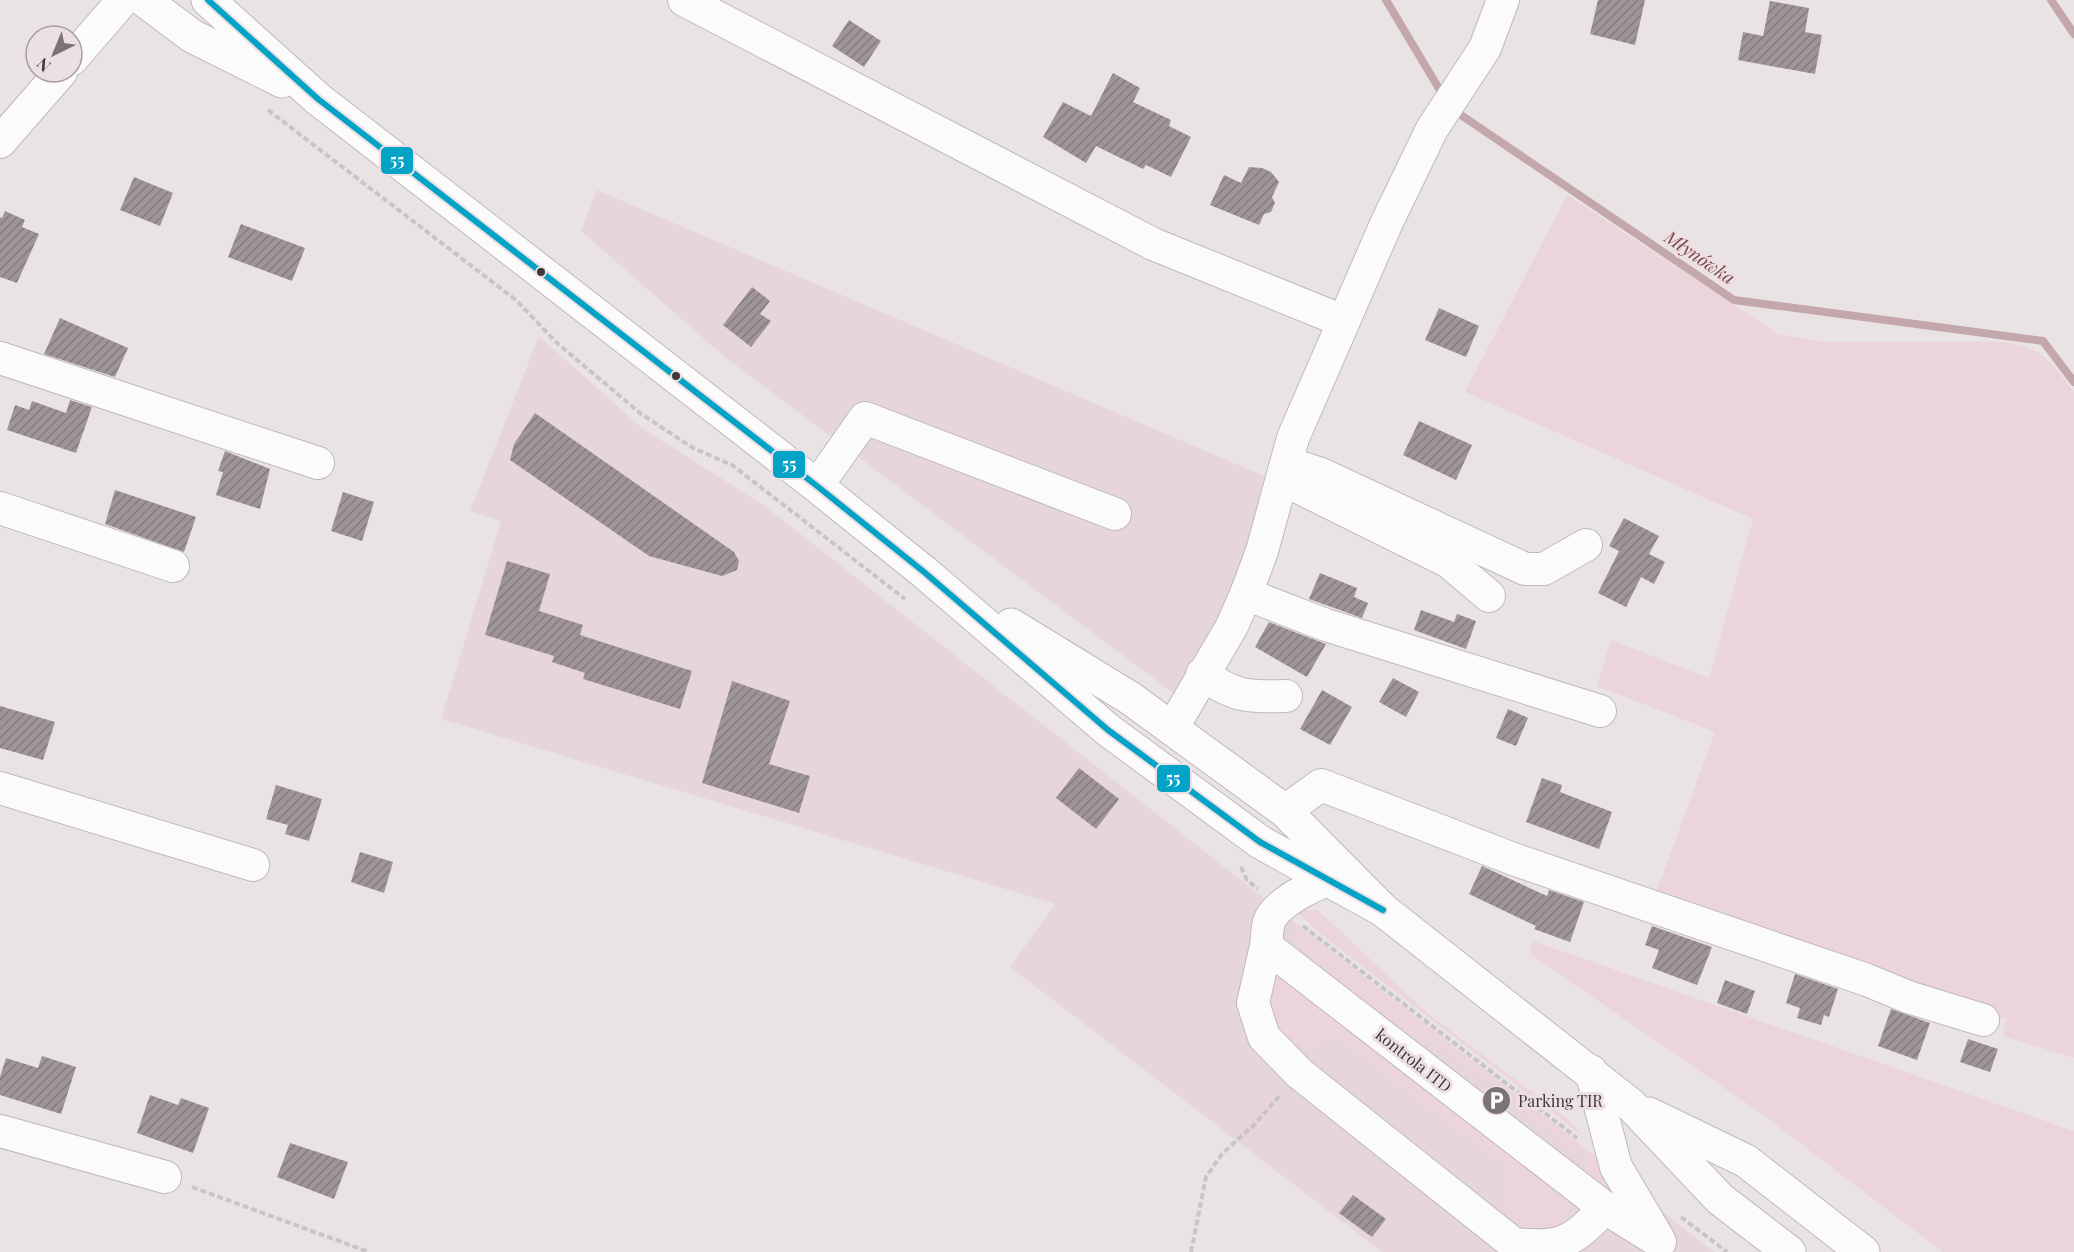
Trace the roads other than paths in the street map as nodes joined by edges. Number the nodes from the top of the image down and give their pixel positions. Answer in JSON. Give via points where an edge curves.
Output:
{"nodes":[{"id":1,"x":123,"y":0,"type":"edge"},
{"id":2,"x":144,"y":0,"type":"edge"},
{"id":3,"x":208,"y":0,"type":"edge"},
{"id":4,"x":684,"y":0,"type":"edge"},
{"id":5,"x":1503,"y":0,"type":"edge"},
{"id":6,"x":84,"y":45,"type":"edge"},
{"id":7,"x":50,"y":84,"type":"edge"},
{"id":8,"x":318,"y":99,"type":"junction"},
{"id":9,"x":0,"y":142,"type":"edge"},
{"id":10,"x":1343,"y":321,"type":"junction"},
{"id":11,"x":0,"y":358,"type":"edge"},
{"id":12,"x":318,"y":463,"type":"dead end"},
{"id":13,"x":1284,"y":471,"type":"junction"},
{"id":14,"x":817,"y":486,"type":"junction"},
{"id":15,"x":0,"y":508,"type":"edge"},
{"id":16,"x":1116,"y":514,"type":"dead end"},
{"id":17,"x":1586,"y":544,"type":"dead end"},
{"id":18,"x":172,"y":566,"type":"dead end"},
{"id":19,"x":924,"y":572,"type":"junction"},
{"id":20,"x":1246,"y":594,"type":"junction"},
{"id":21,"x":1489,"y":596,"type":"dead end"},
{"id":22,"x":1202,"y":674,"type":"junction"},
{"id":23,"x":1286,"y":696,"type":"dead end"},
{"id":24,"x":1600,"y":711,"type":"dead end"},
{"id":25,"x":1173,"y":727,"type":"junction"},
{"id":26,"x":0,"y":788,"type":"edge"},
{"id":27,"x":1285,"y":811,"type":"junction"},
{"id":28,"x":253,"y":865,"type":"dead end"},
{"id":29,"x":1337,"y":876,"type":"junction"},
{"id":30,"x":1266,"y":945,"type":"junction"},
{"id":31,"x":1983,"y":1020,"type":"dead end"},
{"id":32,"x":1591,"y":1071,"type":"junction"},
{"id":33,"x":1631,"y":1105,"type":"junction"},
{"id":34,"x":0,"y":1131,"type":"edge"},
{"id":35,"x":165,"y":1177,"type":"road end"},
{"id":36,"x":1605,"y":1208,"type":"junction"},
{"id":37,"x":1666,"y":1247,"type":"edge"},
{"id":38,"x":1852,"y":1247,"type":"edge"},
{"id":39,"x":1789,"y":1252,"type":"edge"}],
"edges":[{"from":1,"to":6,"type":"street"},
{"from":2,"to":8,"type":"main road","via":[[192,36]]},
{"from":3,"to":8,"type":"main road"},
{"from":4,"to":10,"type":"street","via":[[1153,244]]},
{"from":5,"to":10,"type":"street","via":[[1485,48],[1432,129]]},
{"from":7,"to":9,"type":"street"},
{"from":8,"to":14,"type":"main road"},
{"from":10,"to":13,"type":"street","via":[[1293,438]]},
{"from":11,"to":12,"type":"street"},
{"from":13,"to":17,"type":"street","via":[[1321,474],[1525,569],[1544,569]]},
{"from":13,"to":20,"type":"street"},
{"from":13,"to":21,"type":"street","via":[[1449,562]]},
{"from":14,"to":16,"type":"street","via":[[865,418]]},
{"from":14,"to":19,"type":"main road"},
{"from":15,"to":18,"type":"street"},
{"from":19,"to":25,"type":"main road"},
{"from":19,"to":29,"type":"main road","via":[[1108,729],[1260,842]]},
{"from":20,"to":22,"type":"street","via":[[1232,626]]},
{"from":20,"to":24,"type":"street","via":[[1326,625]]},
{"from":22,"to":23,"type":"street","via":[[1221,688],[1246,697]]},
{"from":22,"to":25,"type":"street"},
{"from":25,"to":27,"type":"main road"},
{"from":26,"to":28,"type":"street"},
{"from":27,"to":29,"type":"main road"},
{"from":27,"to":31,"type":"street","via":[[1321,785],[1516,860]]},
{"from":29,"to":30,"type":"street","via":[[1279,907],[1269,921]]},
{"from":29,"to":32,"type":"main road"},
{"from":30,"to":36,"type":"street","name":"kontrola ITD"},
{"from":30,"to":36,"type":"street","via":[[1253,1003],[1264,1037],[1299,1073],[1514,1244],[1545,1247],[1579,1235]]},
{"from":32,"to":33,"type":"main road"},
{"from":32,"to":37,"type":"street","via":[[1616,1167]]},
{"from":33,"to":38,"type":"main road","via":[[1746,1161]]},
{"from":33,"to":39,"type":"main road","via":[[1720,1199]]},
{"from":34,"to":35,"type":"street"},
{"from":36,"to":37,"type":"street","name":"kontrola ITD"}]}
